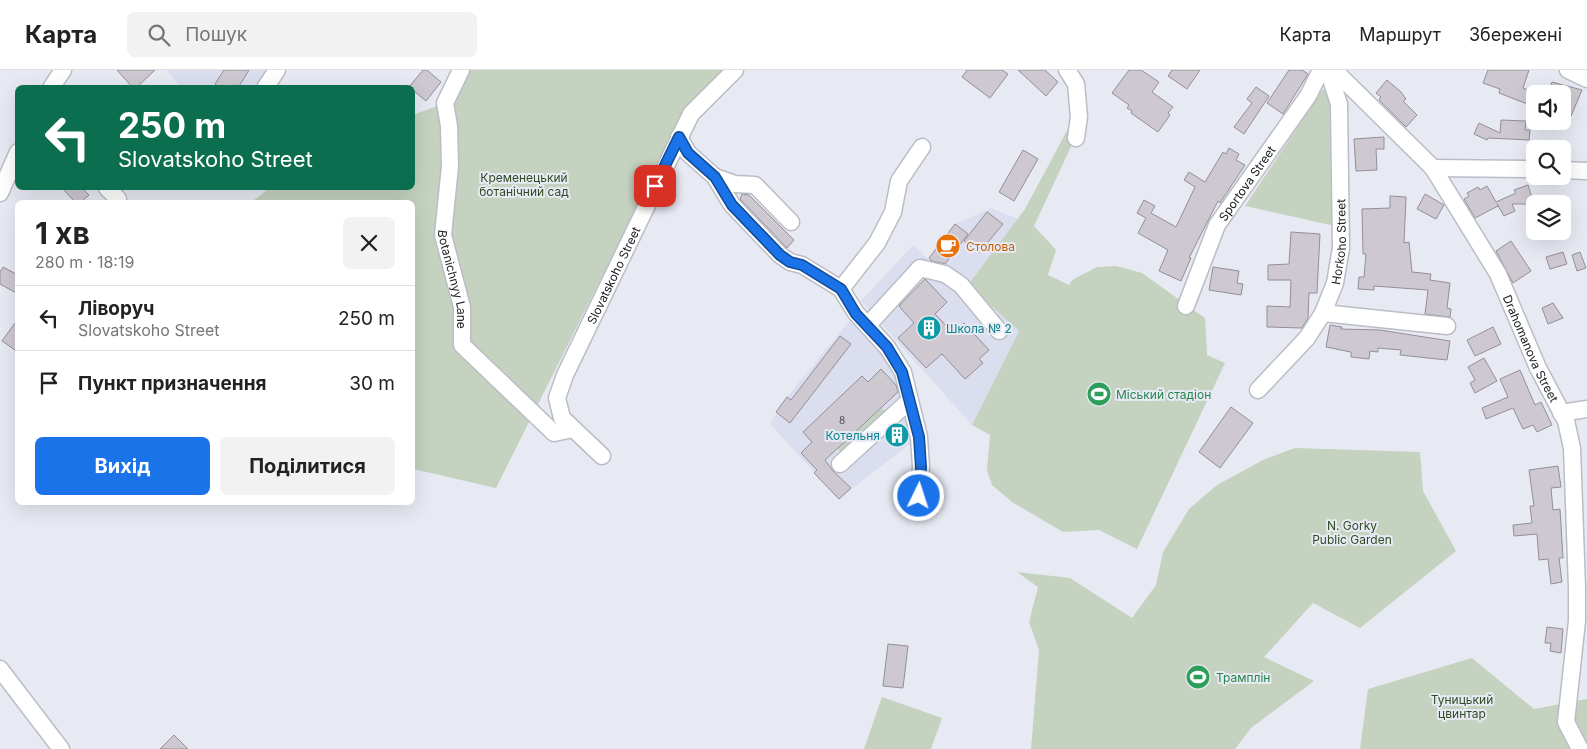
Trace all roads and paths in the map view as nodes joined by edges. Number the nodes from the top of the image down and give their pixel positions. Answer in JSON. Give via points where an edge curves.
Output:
{"nodes":[{"id":1,"x":63,"y":70,"type":"edge"},
{"id":2,"x":277,"y":70,"type":"edge"},
{"id":3,"x":461,"y":70,"type":"edge"},
{"id":4,"x":735,"y":70,"type":"edge"},
{"id":5,"x":1067,"y":70,"type":"edge"},
{"id":6,"x":1321,"y":70,"type":"edge"},
{"id":7,"x":1328,"y":70,"type":"edge"},
{"id":8,"x":1334,"y":70,"type":"edge"},
{"id":9,"x":1568,"y":70,"type":"edge"},
{"id":10,"x":1587,"y":79,"type":"edge"},
{"id":11,"x":53,"y":85,"type":"edge"},
{"id":12,"x":267,"y":85,"type":"edge"},
{"id":13,"x":679,"y":137,"type":"junction"},
{"id":14,"x":1076,"y":138,"type":"dead end"},
{"id":15,"x":922,"y":146,"type":"dead end"},
{"id":16,"x":15,"y":159,"type":"edge"},
{"id":17,"x":1432,"y":168,"type":"junction"},
{"id":18,"x":1526,"y":169,"type":"edge"},
{"id":19,"x":1571,"y":170,"type":"edge"},
{"id":20,"x":1587,"y":171,"type":"edge"},
{"id":21,"x":715,"y":177,"type":"junction"},
{"id":22,"x":109,"y":190,"type":"edge"},
{"id":23,"x":0,"y":193,"type":"edge"},
{"id":24,"x":118,"y":200,"type":"edge"},
{"id":25,"x":791,"y":222,"type":"dead end"},
{"id":26,"x":841,"y":289,"type":"junction"},
{"id":27,"x":1186,"y":306,"type":"dead end"},
{"id":28,"x":1323,"y":313,"type":"junction"},
{"id":29,"x":868,"y":325,"type":"junction"},
{"id":30,"x":1447,"y":326,"type":"dead end"},
{"id":31,"x":999,"y":331,"type":"dead end"},
{"id":32,"x":1258,"y":390,"type":"dead end"},
{"id":33,"x":908,"y":402,"type":"junction"},
{"id":34,"x":1587,"y":410,"type":"edge"},
{"id":35,"x":1561,"y":413,"type":"junction"},
{"id":36,"x":573,"y":429,"type":"junction"},
{"id":37,"x":602,"y":456,"type":"dead end"},
{"id":38,"x":840,"y":464,"type":"dead end"},
{"id":39,"x":919,"y":496,"type":"dead end"},
{"id":40,"x":0,"y":669,"type":"edge"},
{"id":41,"x":61,"y":749,"type":"edge"},
{"id":42,"x":1580,"y":749,"type":"edge"}],
"edges":[{"from":1,"to":11,"type":"street"},
{"from":2,"to":12,"type":"street"},
{"from":3,"to":36,"type":"street","name":"Botanichnyy Lane","via":[[445,103],[450,166],[443,235],[462,307],[462,345],[554,433]]},
{"from":4,"to":13,"type":"street","name":"Slovatskoho Street","via":[[698,104]]},
{"from":5,"to":14,"type":"street","via":[[1076,84],[1079,117]]},
{"from":6,"to":27,"type":"street","name":"Sportova Street","via":[[1308,96],[1217,225]]},
{"from":7,"to":28,"type":"street","name":"Horkoho Street","via":[[1339,104],[1341,248],[1335,283]]},
{"from":8,"to":17,"type":"street","name":"Drahomanova Street"},
{"from":9,"to":10,"type":"street"},
{"from":13,"to":21,"type":"street","via":[[688,153]]},
{"from":13,"to":36,"type":"street","name":"Slovatskoho Street","via":[[556,398],[562,418]]},
{"from":15,"to":26,"type":"street","via":[[899,181],[893,212],[877,243]]},
{"from":16,"to":23,"type":"street"},
{"from":17,"to":18,"type":"street"},
{"from":17,"to":35,"type":"street","name":"Drahomanova Street","via":[[1498,274]]},
{"from":19,"to":20,"type":"street"},
{"from":21,"to":25,"type":"street","via":[[734,184],[755,186]]},
{"from":21,"to":26,"type":"street","via":[[732,205],[780,255]]},
{"from":22,"to":24,"type":"street"},
{"from":26,"to":29,"type":"street","via":[[856,314]]},
{"from":28,"to":30,"type":"street"},
{"from":28,"to":32,"type":"street","name":"Horkoho Street","via":[[1307,338]]},
{"from":29,"to":31,"type":"street","via":[[920,268],[945,274],[961,285]]},
{"from":29,"to":33,"type":"street","via":[[902,372]]},
{"from":33,"to":38,"type":"street"},
{"from":33,"to":39,"type":"street","via":[[919,437]]},
{"from":34,"to":35,"type":"street"},
{"from":35,"to":42,"type":"street","name":"Drahomanova Street","via":[[1572,448],[1576,532],[1577,621],[1566,722]]},
{"from":36,"to":37,"type":"street","name":"Slovatskoho Street"},
{"from":40,"to":41,"type":"street"}]}
